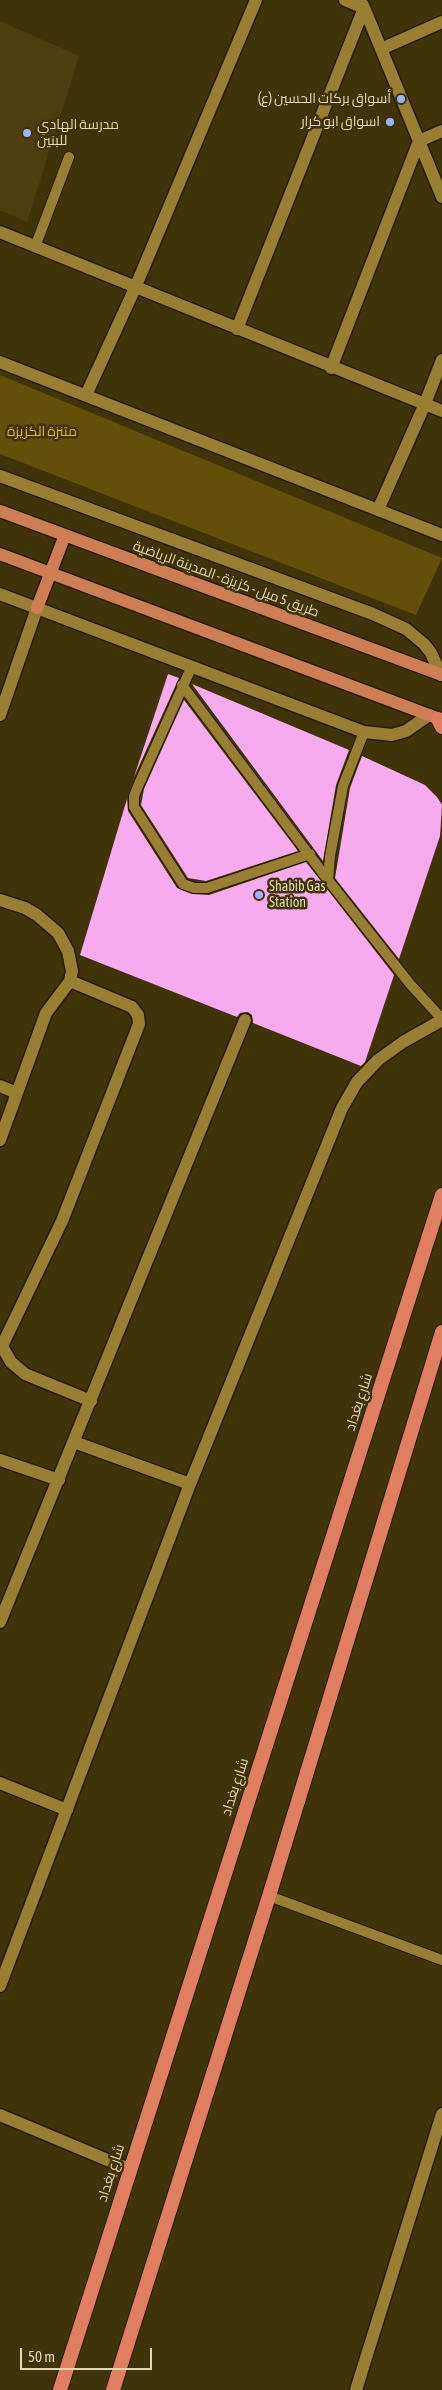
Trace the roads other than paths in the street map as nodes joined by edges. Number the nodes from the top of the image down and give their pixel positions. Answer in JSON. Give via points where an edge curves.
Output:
{"nodes":[{"id":1,"x":256,"y":0,"type":"edge"},
{"id":2,"x":345,"y":0,"type":"edge"},
{"id":3,"x":363,"y":4,"type":"edge"},
{"id":4,"x":442,"y":22,"type":"edge"},
{"id":5,"x":380,"y":49,"type":"junction"},
{"id":6,"x":442,"y":131,"type":"edge"},
{"id":7,"x":419,"y":141,"type":"junction"},
{"id":8,"x":70,"y":157,"type":"dead end"},
{"id":9,"x":442,"y":197,"type":"edge"},
{"id":10,"x":0,"y":232,"type":"edge"},
{"id":11,"x":35,"y":247,"type":"junction"},
{"id":12,"x":135,"y":288,"type":"junction"},
{"id":13,"x":237,"y":329,"type":"junction"},
{"id":14,"x":442,"y":360,"type":"edge"},
{"id":15,"x":0,"y":362,"type":"edge"},
{"id":16,"x":331,"y":368,"type":"junction"},
{"id":17,"x":86,"y":395,"type":"junction"},
{"id":18,"x":424,"y":406,"type":"junction"},
{"id":19,"x":442,"y":412,"type":"edge"},
{"id":20,"x":0,"y":476,"type":"edge"},
{"id":21,"x":378,"y":510,"type":"junction"},
{"id":22,"x":0,"y":511,"type":"edge"},
{"id":23,"x":65,"y":535,"type":"junction"},
{"id":24,"x":442,"y":535,"type":"edge"},
{"id":25,"x":0,"y":554,"type":"edge"},
{"id":26,"x":51,"y":572,"type":"junction"},
{"id":27,"x":3,"y":598,"type":"edge"},
{"id":28,"x":38,"y":608,"type":"junction"},
{"id":29,"x":192,"y":666,"type":"junction"},
{"id":30,"x":442,"y":675,"type":"edge"},
{"id":31,"x":182,"y":685,"type":"junction"},
{"id":32,"x":0,"y":715,"type":"edge"},
{"id":33,"x":438,"y":720,"type":"edge"},
{"id":34,"x":364,"y":732,"type":"junction"},
{"id":35,"x":310,"y":854,"type":"junction"},
{"id":36,"x":328,"y":880,"type":"junction"},
{"id":37,"x":0,"y":900,"type":"edge"},
{"id":38,"x":70,"y":981,"type":"junction"},
{"id":39,"x":245,"y":1020,"type":"dead end"},
{"id":40,"x":442,"y":1020,"type":"edge"},
{"id":41,"x":0,"y":1086,"type":"edge"},
{"id":42,"x":17,"y":1093,"type":"junction"},
{"id":43,"x":0,"y":1140,"type":"edge"},
{"id":44,"x":442,"y":1195,"type":"edge"},
{"id":45,"x":442,"y":1332,"type":"edge"},
{"id":46,"x":1,"y":1345,"type":"edge"},
{"id":47,"x":91,"y":1401,"type":"junction"},
{"id":48,"x":74,"y":1442,"type":"junction"},
{"id":49,"x":0,"y":1460,"type":"edge"},
{"id":50,"x":59,"y":1480,"type":"junction"},
{"id":51,"x":190,"y":1484,"type":"junction"},
{"id":52,"x":0,"y":1622,"type":"edge"},
{"id":53,"x":0,"y":1783,"type":"edge"},
{"id":54,"x":66,"y":1810,"type":"junction"},
{"id":55,"x":269,"y":1896,"type":"junction"},
{"id":56,"x":442,"y":1960,"type":"edge"},
{"id":57,"x":0,"y":1986,"type":"edge"},
{"id":58,"x":0,"y":2114,"type":"edge"},
{"id":59,"x":442,"y":2114,"type":"edge"},
{"id":60,"x":129,"y":2169,"type":"junction"},
{"id":61,"x":60,"y":2390,"type":"edge"},
{"id":62,"x":113,"y":2390,"type":"edge"},
{"id":63,"x":356,"y":2390,"type":"edge"}],
"edges":[{"from":1,"to":12,"type":"street"},
{"from":2,"to":3,"type":"street"},
{"from":3,"to":5,"type":"street"},
{"from":3,"to":13,"type":"street"},
{"from":4,"to":5,"type":"street"},
{"from":5,"to":7,"type":"street"},
{"from":6,"to":7,"type":"street"},
{"from":7,"to":9,"type":"street"},
{"from":7,"to":16,"type":"street"},
{"from":8,"to":11,"type":"lane"},
{"from":10,"to":11,"type":"street"},
{"from":11,"to":12,"type":"street"},
{"from":12,"to":13,"type":"street"},
{"from":12,"to":17,"type":"street"},
{"from":13,"to":16,"type":"street"},
{"from":14,"to":18,"type":"street"},
{"from":15,"to":17,"type":"street"},
{"from":16,"to":18,"type":"street"},
{"from":17,"to":21,"type":"street"},
{"from":18,"to":19,"type":"street"},
{"from":18,"to":21,"type":"street"},
{"from":20,"to":30,"type":"street","via":[[373,614],[406,629],[424,644]]},
{"from":21,"to":24,"type":"street"},
{"from":22,"to":23,"type":"main road","name":"طريق 5 ميل - كزيزة - المدينة الرياضية"},
{"from":23,"to":26,"type":"main road"},
{"from":23,"to":30,"type":"main road","name":"طريق 5 ميل - كزيزة - المدينة الرياضية"},
{"from":25,"to":26,"type":"main road"},
{"from":26,"to":28,"type":"main road"},
{"from":26,"to":33,"type":"main road"},
{"from":27,"to":28,"type":"street"},
{"from":28,"to":29,"type":"street"},
{"from":28,"to":32,"type":"street"},
{"from":29,"to":31,"type":"lane"},
{"from":29,"to":34,"type":"street"},
{"from":31,"to":35,"type":"lane"},
{"from":31,"to":35,"type":"lane","via":[[134,796],[134,807],[183,884],[207,888]]},
{"from":33,"to":34,"type":"street","via":[[392,735]]},
{"from":34,"to":36,"type":"lane","via":[[343,786]]},
{"from":35,"to":36,"type":"lane"},
{"from":36,"to":40,"type":"lane"},
{"from":37,"to":38,"type":"street","via":[[25,908],[58,933],[71,961]]},
{"from":38,"to":42,"type":"street","via":[[46,1013]]},
{"from":38,"to":46,"type":"street","via":[[132,1007],[138,1014],[139,1024],[62,1221]]},
{"from":39,"to":47,"type":"street"},
{"from":40,"to":51,"type":"street","via":[[378,1060],[349,1095]]},
{"from":41,"to":42,"type":"street"},
{"from":42,"to":43,"type":"street"},
{"from":44,"to":60,"type":"highway","name":"شارع بغداد"},
{"from":45,"to":55,"type":"highway"},
{"from":46,"to":47,"type":"street","via":[[11,1362],[26,1374]]},
{"from":47,"to":48,"type":"street"},
{"from":48,"to":50,"type":"street"},
{"from":48,"to":51,"type":"street"},
{"from":49,"to":50,"type":"street"},
{"from":50,"to":52,"type":"street"},
{"from":51,"to":54,"type":"street"},
{"from":53,"to":54,"type":"street"},
{"from":54,"to":57,"type":"street"},
{"from":55,"to":56,"type":"lane"},
{"from":55,"to":62,"type":"highway"},
{"from":58,"to":60,"type":"street"},
{"from":59,"to":63,"type":"street"},
{"from":60,"to":61,"type":"highway","name":"شارع بغداد"}]}
